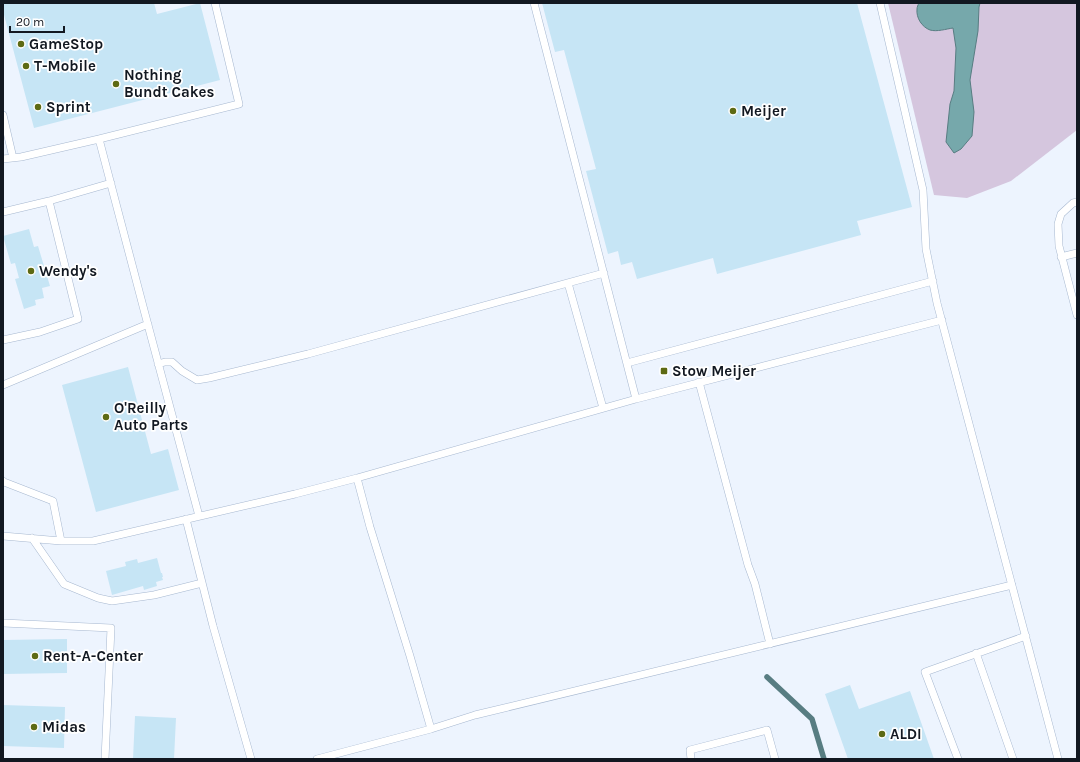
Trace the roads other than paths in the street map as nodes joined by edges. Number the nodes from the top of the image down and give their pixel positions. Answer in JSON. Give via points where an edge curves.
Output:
{"nodes":[{"id":1,"x":215,"y":3,"type":"edge"},
{"id":2,"x":534,"y":3,"type":"edge"},
{"id":3,"x":880,"y":3,"type":"edge"},
{"id":4,"x":3,"y":115,"type":"edge"},
{"id":5,"x":99,"y":139,"type":"junction"},
{"id":6,"x":13,"y":158,"type":"junction"},
{"id":7,"x":3,"y":159,"type":"edge"},
{"id":8,"x":111,"y":183,"type":"junction"},
{"id":9,"x":49,"y":201,"type":"junction"},
{"id":10,"x":1077,"y":202,"type":"edge"},
{"id":11,"x":3,"y":212,"type":"edge"},
{"id":12,"x":1077,"y":253,"type":"edge"},
{"id":13,"x":1062,"y":257,"type":"junction"},
{"id":14,"x":604,"y":274,"type":"junction"},
{"id":15,"x":933,"y":281,"type":"junction"},
{"id":16,"x":568,"y":283,"type":"junction"},
{"id":17,"x":1077,"y":315,"type":"edge"},
{"id":18,"x":942,"y":320,"type":"junction"},
{"id":19,"x":148,"y":324,"type":"junction"},
{"id":20,"x":3,"y":340,"type":"edge"},
{"id":21,"x":627,"y":363,"type":"junction"},
{"id":22,"x":158,"y":364,"type":"junction"},
{"id":23,"x":699,"y":382,"type":"junction"},
{"id":24,"x":3,"y":385,"type":"edge"},
{"id":25,"x":636,"y":399,"type":"junction"},
{"id":26,"x":603,"y":408,"type":"junction"},
{"id":27,"x":357,"y":478,"type":"junction"},
{"id":28,"x":3,"y":481,"type":"edge"},
{"id":29,"x":199,"y":516,"type":"junction"},
{"id":30,"x":186,"y":519,"type":"junction"},
{"id":31,"x":3,"y":536,"type":"edge"},
{"id":32,"x":32,"y":538,"type":"junction"},
{"id":33,"x":61,"y":541,"type":"junction"},
{"id":34,"x":202,"y":583,"type":"junction"},
{"id":35,"x":1012,"y":585,"type":"junction"},
{"id":36,"x":3,"y":623,"type":"edge"},
{"id":37,"x":1026,"y":636,"type":"junction"},
{"id":38,"x":770,"y":644,"type":"junction"},
{"id":39,"x":976,"y":654,"type":"junction"},
{"id":40,"x":431,"y":728,"type":"junction"},
{"id":41,"x":105,"y":759,"type":"edge"},
{"id":42,"x":252,"y":759,"type":"edge"},
{"id":43,"x":317,"y":759,"type":"edge"},
{"id":44,"x":691,"y":759,"type":"edge"},
{"id":45,"x":775,"y":759,"type":"edge"},
{"id":46,"x":958,"y":759,"type":"edge"},
{"id":47,"x":1013,"y":759,"type":"edge"},
{"id":48,"x":1058,"y":759,"type":"edge"}],
"edges":[{"from":1,"to":5,"type":"lane","via":[[239,104]]},
{"from":2,"to":14,"type":"lane"},
{"from":3,"to":15,"type":"lane","via":[[923,190],[926,249]]},
{"from":4,"to":6,"type":"lane"},
{"from":5,"to":6,"type":"lane"},
{"from":5,"to":8,"type":"lane"},
{"from":6,"to":7,"type":"lane"},
{"from":8,"to":9,"type":"lane"},
{"from":8,"to":19,"type":"lane"},
{"from":9,"to":11,"type":"lane"},
{"from":9,"to":20,"type":"lane","via":[[78,319],[40,332]]},
{"from":10,"to":13,"type":"lane","via":[[1061,214],[1058,224]]},
{"from":12,"to":13,"type":"lane"},
{"from":13,"to":17,"type":"lane"},
{"from":14,"to":16,"type":"lane"},
{"from":14,"to":21,"type":"lane"},
{"from":15,"to":18,"type":"lane"},
{"from":15,"to":21,"type":"lane"},
{"from":16,"to":22,"type":"lane","via":[[308,354],[209,378],[197,380],[172,362]]},
{"from":16,"to":26,"type":"lane"},
{"from":18,"to":23,"type":"lane"},
{"from":18,"to":35,"type":"lane"},
{"from":19,"to":22,"type":"lane"},
{"from":19,"to":24,"type":"lane"},
{"from":21,"to":25,"type":"lane"},
{"from":22,"to":29,"type":"lane"},
{"from":23,"to":25,"type":"lane"},
{"from":23,"to":38,"type":"lane"},
{"from":25,"to":26,"type":"lane"},
{"from":26,"to":27,"type":"lane"},
{"from":27,"to":29,"type":"lane"},
{"from":27,"to":40,"type":"lane"},
{"from":28,"to":33,"type":"lane","via":[[53,501]]},
{"from":29,"to":30,"type":"lane"},
{"from":30,"to":33,"type":"lane","via":[[93,541]]},
{"from":30,"to":34,"type":"lane"},
{"from":31,"to":32,"type":"lane"},
{"from":32,"to":33,"type":"lane"},
{"from":32,"to":34,"type":"lane","via":[[64,584],[98,598],[112,601],[154,595]]},
{"from":34,"to":42,"type":"lane"},
{"from":35,"to":37,"type":"lane"},
{"from":35,"to":38,"type":"lane"},
{"from":36,"to":41,"type":"lane","via":[[111,628]]},
{"from":37,"to":39,"type":"lane"},
{"from":37,"to":48,"type":"lane"},
{"from":38,"to":40,"type":"lane","via":[[475,715]]},
{"from":39,"to":46,"type":"lane","via":[[925,672]]},
{"from":39,"to":47,"type":"lane"},
{"from":40,"to":43,"type":"lane"},
{"from":44,"to":45,"type":"lane","via":[[690,750],[767,730]]}]}
